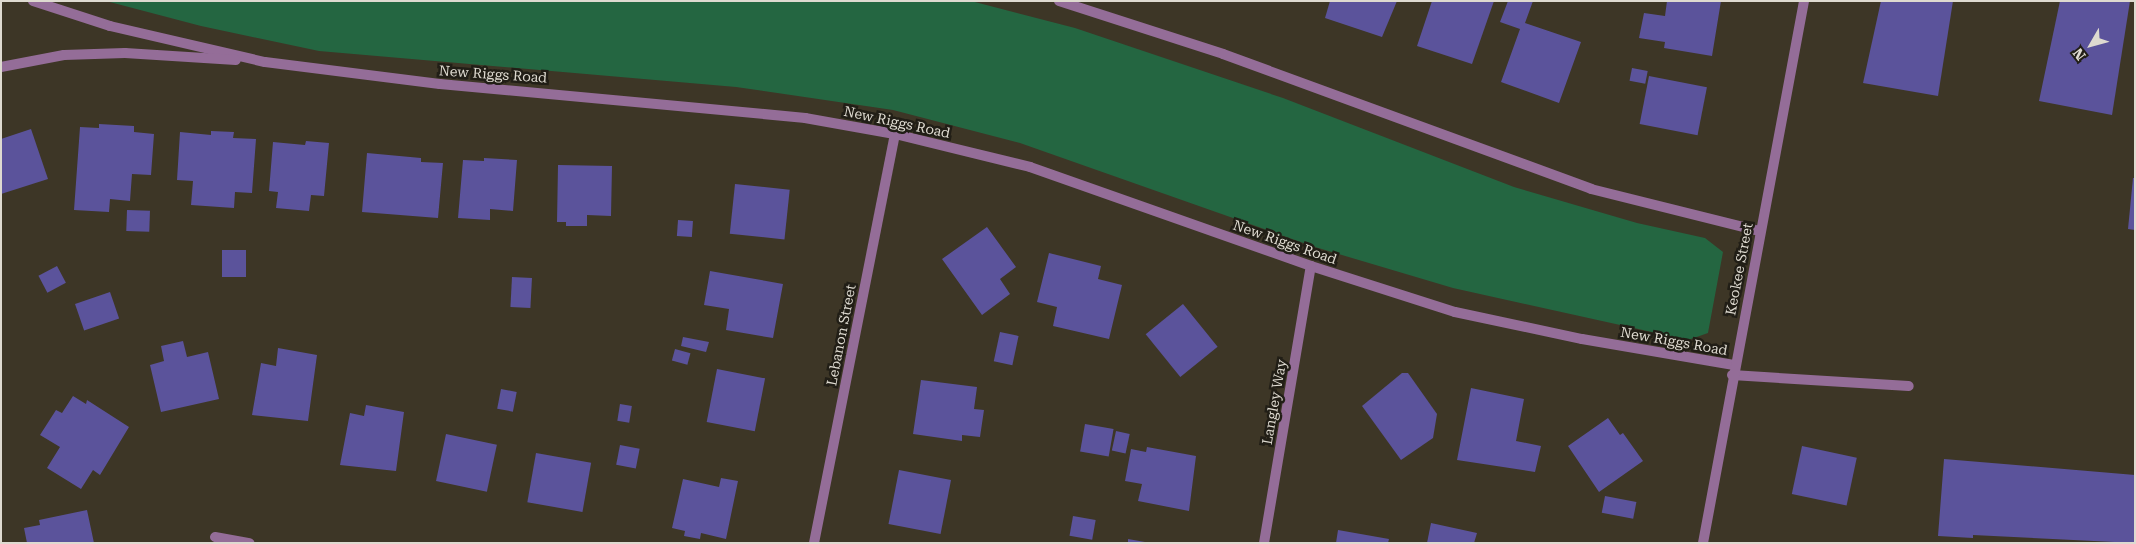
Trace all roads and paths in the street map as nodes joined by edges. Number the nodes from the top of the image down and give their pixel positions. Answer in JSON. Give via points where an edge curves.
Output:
{"nodes":[{"id":1,"x":33,"y":1,"type":"edge"},
{"id":2,"x":1059,"y":1,"type":"edge"},
{"id":3,"x":1804,"y":1,"type":"edge"},
{"id":4,"x":265,"y":62,"type":"junction"},
{"id":5,"x":1,"y":68,"type":"edge"},
{"id":6,"x":895,"y":134,"type":"junction"},
{"id":7,"x":1760,"y":231,"type":"junction"},
{"id":8,"x":1311,"y":266,"type":"junction"},
{"id":9,"x":1733,"y":370,"type":"junction"},
{"id":10,"x":1909,"y":386,"type":"dead end"},
{"id":11,"x":215,"y":537,"type":"dead end"},
{"id":12,"x":249,"y":543,"type":"edge"},
{"id":13,"x":814,"y":543,"type":"edge"},
{"id":14,"x":1264,"y":543,"type":"edge"},
{"id":15,"x":1704,"y":543,"type":"edge"}],
"edges":[{"from":1,"to":4,"type":"street","name":"New Riggs Road","via":[[110,26]]},
{"from":2,"to":7,"type":"street","via":[[1223,54],[1592,189]]},
{"from":3,"to":7,"type":"street","name":"Keokee Street"},
{"from":4,"to":5,"type":"street","via":[[125,53],[64,55]]},
{"from":4,"to":6,"type":"street","name":"New Riggs Road","via":[[440,84],[796,117]]},
{"from":6,"to":8,"type":"street","name":"New Riggs Road","via":[[1030,167]]},
{"from":6,"to":13,"type":"street","name":"Lebanon Street"},
{"from":7,"to":9,"type":"street","name":"Keokee Street"},
{"from":8,"to":9,"type":"street","name":"New Riggs Road","via":[[1455,312]]},
{"from":8,"to":14,"type":"street","name":"Langley Way"},
{"from":9,"to":10,"type":"street","name":"New Riggs Road"},
{"from":9,"to":15,"type":"street","name":"Keokee Street"},
{"from":11,"to":12,"type":"street"}]}
